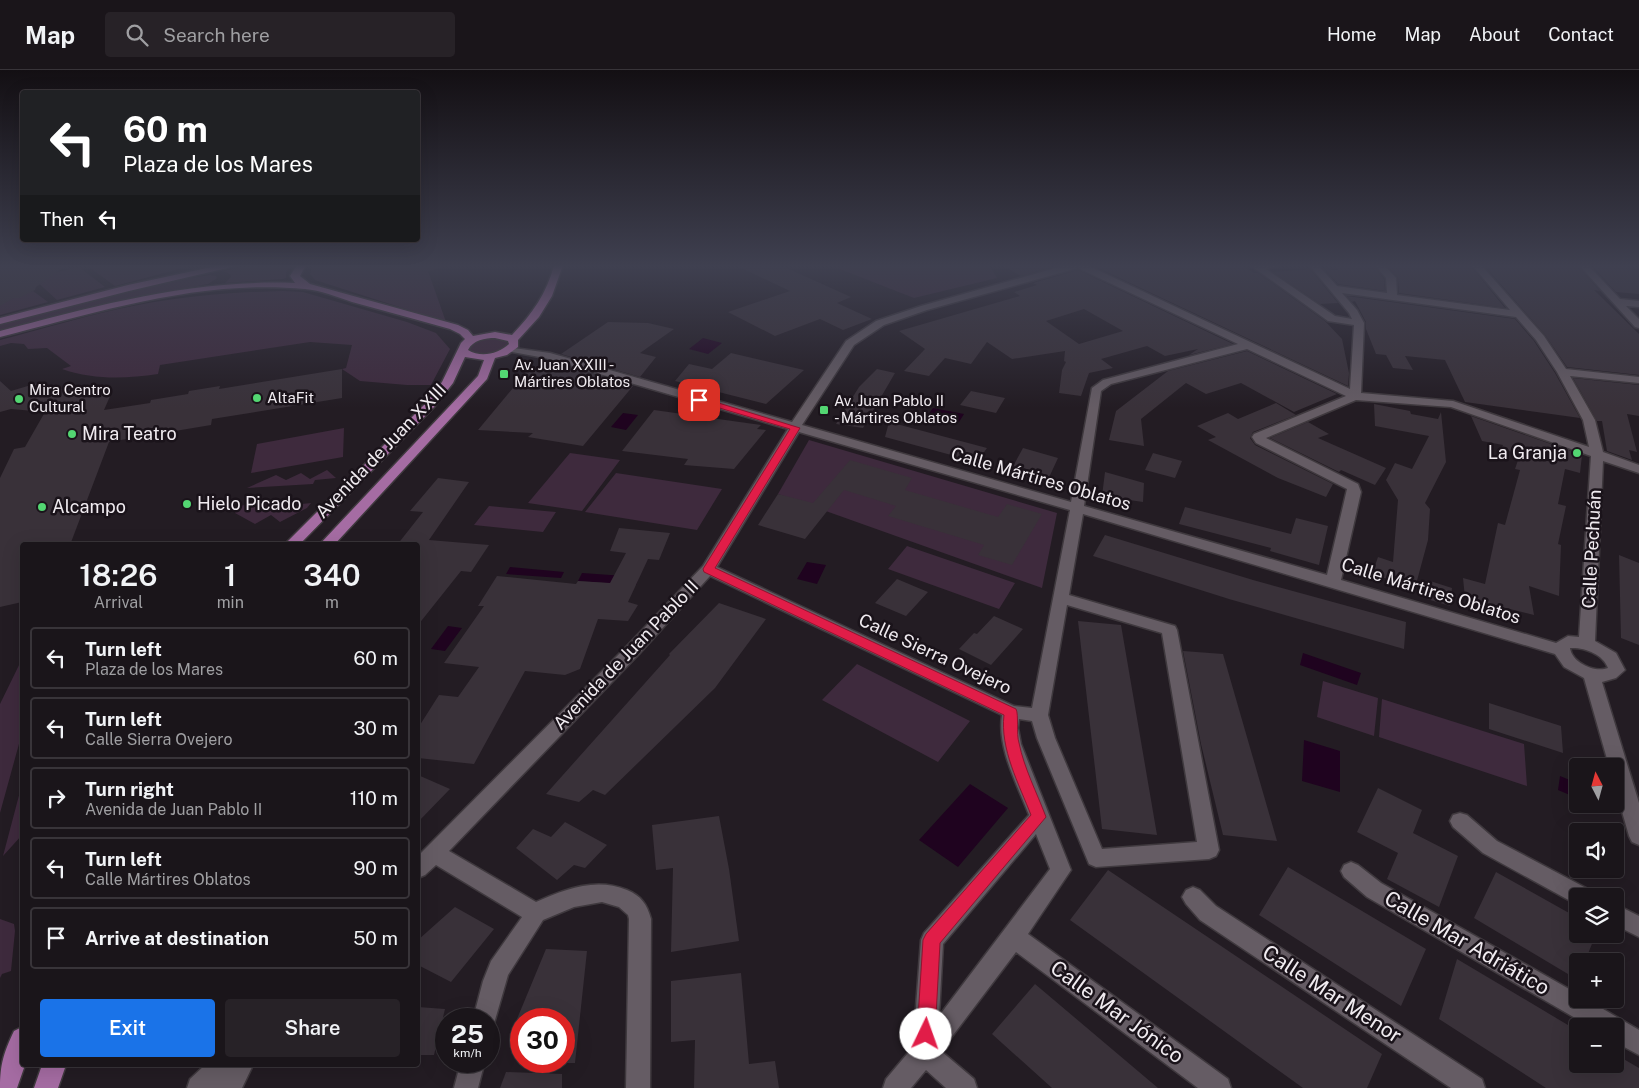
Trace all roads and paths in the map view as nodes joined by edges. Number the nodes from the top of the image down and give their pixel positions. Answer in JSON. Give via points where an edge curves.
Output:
{"nodes":[{"id":1,"x":30,"y":313,"type":"edge"},
{"id":2,"x":86,"y":313,"type":"edge"},
{"id":3,"x":402,"y":313,"type":"edge"},
{"id":4,"x":538,"y":313,"type":"edge"},
{"id":5,"x":911,"y":313,"type":"edge"},
{"id":6,"x":1178,"y":313,"type":"edge"},
{"id":7,"x":1323,"y":313,"type":"edge"},
{"id":8,"x":1354,"y":313,"type":"edge"},
{"id":9,"x":1507,"y":313,"type":"edge"},
{"id":10,"x":1628,"y":313,"type":"edge"},
{"id":11,"x":1517,"y":314,"type":"joint"},
{"id":12,"x":0,"y":320,"type":"edge"},
{"id":13,"x":1359,"y":323,"type":"junction"},
{"id":14,"x":1639,"y":325,"type":"edge"},
{"id":15,"x":0,"y":334,"type":"edge"},
{"id":16,"x":471,"y":340,"type":"junction"},
{"id":17,"x":512,"y":344,"type":"junction"},
{"id":18,"x":1248,"y":345,"type":"junction"},
{"id":19,"x":463,"y":351,"type":"junction"},
{"id":20,"x":491,"y":356,"type":"junction"},
{"id":21,"x":1562,"y":372,"type":"junction"},
{"id":22,"x":1639,"y":380,"type":"edge"},
{"id":23,"x":1355,"y":396,"type":"junction"},
{"id":24,"x":795,"y":428,"type":"junction"},
{"id":25,"x":1597,"y":454,"type":"junction"},
{"id":26,"x":1639,"y":469,"type":"edge"},
{"id":27,"x":1077,"y":509,"type":"junction"},
{"id":28,"x":294,"y":542,"type":"edge"},
{"id":29,"x":329,"y":542,"type":"edge"},
{"id":30,"x":708,"y":569,"type":"junction"},
{"id":31,"x":1333,"y":581,"type":"junction"},
{"id":32,"x":1061,"y":598,"type":"junction"},
{"id":33,"x":1587,"y":644,"type":"junction"},
{"id":34,"x":1560,"y":650,"type":"junction"},
{"id":35,"x":1591,"y":674,"type":"junction"},
{"id":36,"x":1011,"y":712,"type":"junction"},
{"id":37,"x":1039,"y":715,"type":"junction"},
{"id":38,"x":1039,"y":817,"type":"junction"},
{"id":39,"x":1460,"y":821,"type":"dead end"},
{"id":40,"x":1639,"y":836,"type":"edge"},
{"id":41,"x":434,"y":853,"type":"junction"},
{"id":42,"x":420,"y":867,"type":"edge"},
{"id":43,"x":1351,"y":871,"type":"dead end"},
{"id":44,"x":1569,"y":890,"type":"edge"},
{"id":45,"x":1193,"y":897,"type":"dead end"},
{"id":46,"x":535,"y":913,"type":"junction"},
{"id":47,"x":1624,"y":919,"type":"edge"},
{"id":48,"x":1639,"y":927,"type":"edge"},
{"id":49,"x":1014,"y":937,"type":"junction"},
{"id":50,"x":488,"y":1008,"type":"edge"},
{"id":51,"x":1597,"y":1018,"type":"edge"},
{"id":52,"x":1624,"y":1034,"type":"edge"},
{"id":53,"x":1639,"y":1042,"type":"edge"},
{"id":54,"x":20,"y":1045,"type":"edge"},
{"id":55,"x":925,"y":1053,"type":"junction"},
{"id":56,"x":53,"y":1067,"type":"edge"},
{"id":57,"x":220,"y":1067,"type":"edge"},
{"id":58,"x":241,"y":1067,"type":"edge"},
{"id":59,"x":470,"y":1073,"type":"edge"},
{"id":60,"x":6,"y":1088,"type":"edge"},
{"id":61,"x":46,"y":1088,"type":"edge"},
{"id":62,"x":199,"y":1088,"type":"edge"},
{"id":63,"x":229,"y":1088,"type":"edge"},
{"id":64,"x":466,"y":1088,"type":"edge"},
{"id":65,"x":638,"y":1088,"type":"edge"},
{"id":66,"x":895,"y":1088,"type":"edge"},
{"id":67,"x":965,"y":1088,"type":"edge"},
{"id":68,"x":1219,"y":1088,"type":"edge"},
{"id":69,"x":1473,"y":1088,"type":"edge"}],
"edges":[{"from":1,"to":12,"type":"main road"},
{"from":2,"to":15,"type":"main road"},
{"from":3,"to":16,"type":"main road","via":[[454,327]]},
{"from":4,"to":17,"type":"main road"},
{"from":5,"to":24,"type":"street","name":"Avenida de Juan Pablo II","via":[[880,323],[850,343]]},
{"from":6,"to":18,"type":"street"},
{"from":7,"to":13,"type":"street","via":[[1332,319]]},
{"from":8,"to":13,"type":"street"},
{"from":9,"to":11,"type":"street"},
{"from":10,"to":14,"type":"street"},
{"from":11,"to":21,"type":"street","name":"Calle Pechuán","via":[[1540,338]]},
{"from":13,"to":23,"type":"street"},
{"from":16,"to":17,"type":"main road","via":[[495,334]]},
{"from":16,"to":19,"type":"main road","name":"Avenida de Juan XXIII"},
{"from":17,"to":20,"type":"main road"},
{"from":17,"to":24,"type":"street","name":"Calle Mártires Oblatos"},
{"from":18,"to":23,"type":"street"},
{"from":18,"to":27,"type":"street","via":[[1107,382],[1096,390]]},
{"from":19,"to":20,"type":"main road","via":[[473,356]]},
{"from":19,"to":28,"type":"main road","name":"Avenida de Juan XXIII","via":[[447,383],[430,405]]},
{"from":20,"to":29,"type":"main road","name":"Avenida de Juan XXIII","via":[[483,377]]},
{"from":21,"to":22,"type":"street"},
{"from":21,"to":25,"type":"street","name":"Calle Pechuán","via":[[1589,420]]},
{"from":23,"to":25,"type":"street","via":[[1453,404]]},
{"from":23,"to":31,"type":"street","via":[[1258,437],[1353,487]]},
{"from":24,"to":27,"type":"street","name":"Calle Mártires Oblatos"},
{"from":24,"to":30,"type":"street","name":"Avenida de Juan Pablo II"},
{"from":25,"to":26,"type":"street"},
{"from":25,"to":33,"type":"street","name":"Calle Pechuán"},
{"from":27,"to":31,"type":"street","name":"Calle Mártires Oblatos"},
{"from":27,"to":32,"type":"street"},
{"from":30,"to":36,"type":"street","name":"Calle Sierra Ovejero"},
{"from":30,"to":41,"type":"street","name":"Avenida de Juan Pablo II"},
{"from":31,"to":34,"type":"street","name":"Calle Mártires Oblatos"},
{"from":32,"to":37,"type":"street"},
{"from":32,"to":37,"type":"street","via":[[1169,630],[1209,850],[1096,858]]},
{"from":33,"to":34,"type":"street","via":[[1568,642]]},
{"from":33,"to":35,"type":"street","via":[[1610,656],[1617,670],[1603,676]]},
{"from":34,"to":35,"type":"street","via":[[1566,660]]},
{"from":35,"to":40,"type":"street"},
{"from":36,"to":37,"type":"street","name":"Calle Sierra Ovejero"},
{"from":36,"to":38,"type":"street","via":[[1012,744]]},
{"from":38,"to":49,"type":"street","via":[[1061,870]]},
{"from":38,"to":55,"type":"street","via":[[932,940]]},
{"from":39,"to":44,"type":"street","via":[[1490,847]]},
{"from":41,"to":42,"type":"street","name":"Avenida de Juan Pablo II"},
{"from":41,"to":46,"type":"street"},
{"from":43,"to":51,"type":"street","name":"Calle Mar Adriático","via":[[1374,890]]},
{"from":45,"to":69,"type":"street","name":"Calle Mar Menor","via":[[1208,913]]},
{"from":46,"to":50,"type":"street","via":[[498,970]]},
{"from":46,"to":65,"type":"street","via":[[564,900],[594,892],[621,896],[638,910]]},
{"from":47,"to":48,"type":"street"},
{"from":49,"to":55,"type":"street"},
{"from":49,"to":68,"type":"street","name":"Calle Mar Jónico"},
{"from":52,"to":53,"type":"street"},
{"from":54,"to":60,"type":"main road"},
{"from":55,"to":66,"type":"street"},
{"from":55,"to":67,"type":"street"},
{"from":56,"to":61,"type":"main road"},
{"from":57,"to":62,"type":"street"},
{"from":58,"to":63,"type":"street"},
{"from":59,"to":64,"type":"street"}]}
